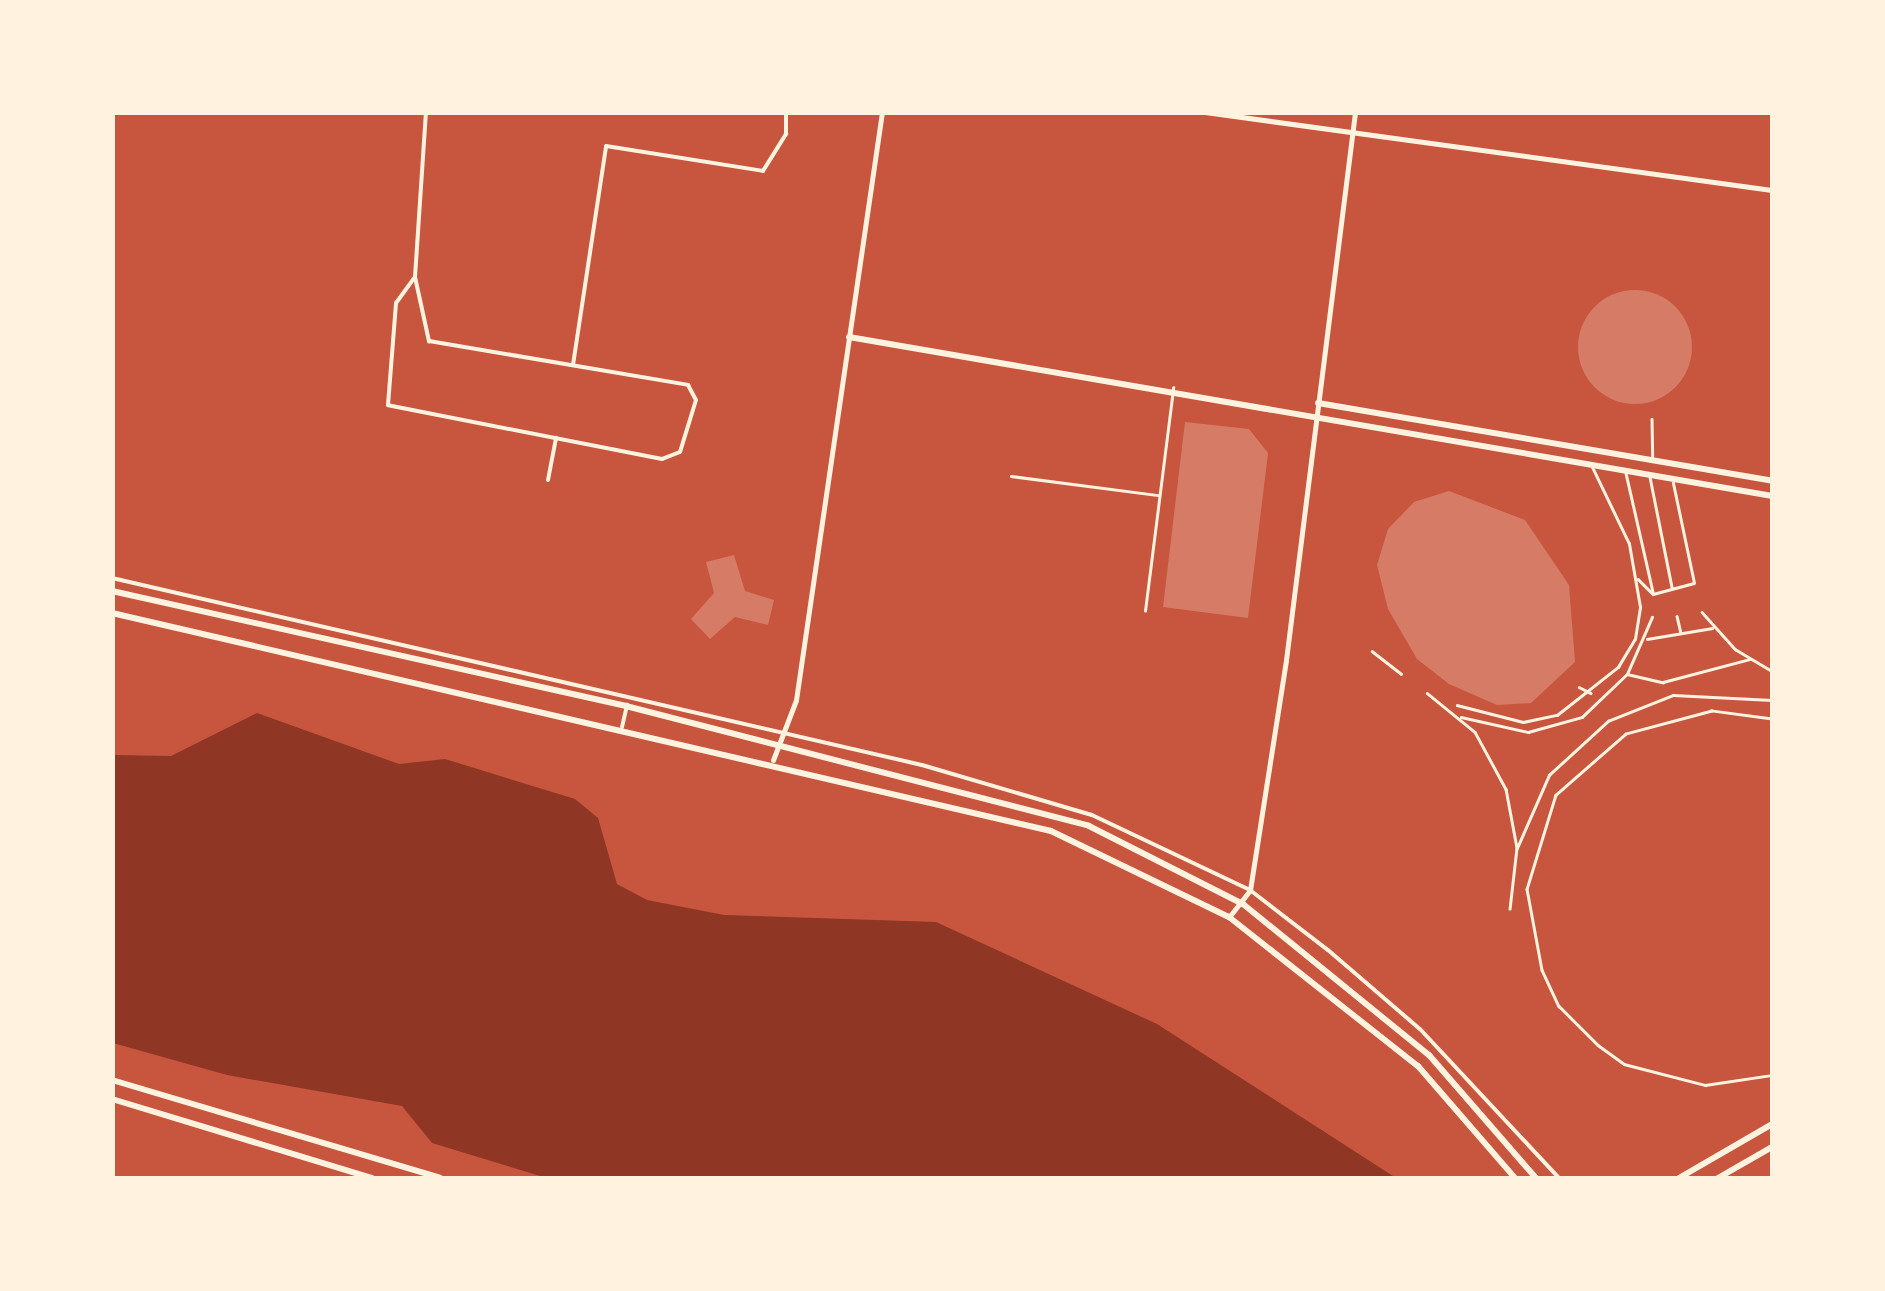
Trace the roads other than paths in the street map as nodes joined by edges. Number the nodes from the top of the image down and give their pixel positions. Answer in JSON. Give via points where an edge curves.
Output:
{"nodes":[{"id":1,"x":426,"y":112,"type":"edge"},
{"id":2,"x":786,"y":112,"type":"edge"},
{"id":3,"x":882,"y":112,"type":"edge"},
{"id":4,"x":1205,"y":112,"type":"edge"},
{"id":5,"x":1355,"y":112,"type":"edge"},
{"id":6,"x":1352,"y":131,"type":"junction"},
{"id":7,"x":1772,"y":190,"type":"edge"},
{"id":8,"x":416,"y":276,"type":"junction"},
{"id":9,"x":849,"y":337,"type":"junction"},
{"id":10,"x":572,"y":366,"type":"junction"},
{"id":11,"x":1173,"y":388,"type":"junction"},
{"id":12,"x":1318,"y":403,"type":"junction"},
{"id":13,"x":1316,"y":417,"type":"junction"},
{"id":14,"x":1652,"y":419,"type":"dead end"},
{"id":15,"x":556,"y":438,"type":"junction"},
{"id":16,"x":1653,"y":462,"type":"junction"},
{"id":17,"x":1592,"y":466,"type":"junction"},
{"id":18,"x":1626,"y":472,"type":"junction"},
{"id":19,"x":1010,"y":476,"type":"dead end"},
{"id":20,"x":1650,"y":476,"type":"junction"},
{"id":21,"x":1672,"y":479,"type":"junction"},
{"id":22,"x":548,"y":480,"type":"dead end"},
{"id":23,"x":1772,"y":482,"type":"edge"},
{"id":24,"x":1159,"y":496,"type":"junction"},
{"id":25,"x":1772,"y":496,"type":"edge"},
{"id":26,"x":112,"y":578,"type":"edge"},
{"id":27,"x":1637,"y":578,"type":"junction"},
{"id":28,"x":1672,"y":589,"type":"junction"},
{"id":29,"x":112,"y":591,"type":"edge"},
{"id":30,"x":1653,"y":594,"type":"junction"},
{"id":31,"x":1146,"y":611,"type":"dead end"},
{"id":32,"x":112,"y":612,"type":"edge"},
{"id":33,"x":1702,"y":612,"type":"dead end"},
{"id":34,"x":1677,"y":616,"type":"dead end"},
{"id":35,"x":1652,"y":617,"type":"dead end"},
{"id":36,"x":1713,"y":628,"type":"junction"},
{"id":37,"x":1681,"y":633,"type":"junction"},
{"id":38,"x":1647,"y":639,"type":"junction"},
{"id":39,"x":1372,"y":651,"type":"dead end"},
{"id":40,"x":1750,"y":659,"type":"junction"},
{"id":41,"x":1772,"y":671,"type":"edge"},
{"id":42,"x":1401,"y":674,"type":"dead end"},
{"id":43,"x":1627,"y":674,"type":"junction"},
{"id":44,"x":1580,"y":687,"type":"dead end"},
{"id":45,"x":1426,"y":693,"type":"dead end"},
{"id":46,"x":1591,"y":693,"type":"junction"},
{"id":47,"x":1772,"y":700,"type":"edge"},
{"id":48,"x":627,"y":703,"type":"junction"},
{"id":49,"x":1457,"y":705,"type":"dead end"},
{"id":50,"x":1461,"y":718,"type":"junction"},
{"id":51,"x":1772,"y":719,"type":"edge"},
{"id":52,"x":622,"y":727,"type":"junction"},
{"id":53,"x":779,"y":734,"type":"junction"},
{"id":54,"x":777,"y":746,"type":"junction"},
{"id":55,"x":773,"y":760,"type":"junction"},
{"id":56,"x":1517,"y":848,"type":"junction"},
{"id":57,"x":1250,"y":890,"type":"junction"},
{"id":58,"x":1243,"y":904,"type":"junction"},
{"id":59,"x":1510,"y":909,"type":"dead end"},
{"id":60,"x":1229,"y":917,"type":"junction"},
{"id":61,"x":1772,"y":1074,"type":"edge"},
{"id":62,"x":112,"y":1080,"type":"edge"},
{"id":63,"x":112,"y":1100,"type":"edge"},
{"id":64,"x":1772,"y":1124,"type":"edge"},
{"id":65,"x":1772,"y":1147,"type":"edge"},
{"id":66,"x":402,"y":1167,"type":"junction"},
{"id":67,"x":372,"y":1178,"type":"edge"},
{"id":68,"x":398,"y":1178,"type":"edge"},
{"id":69,"x":440,"y":1178,"type":"edge"},
{"id":70,"x":1516,"y":1178,"type":"edge"},
{"id":71,"x":1536,"y":1178,"type":"edge"},
{"id":72,"x":1559,"y":1178,"type":"edge"},
{"id":73,"x":1679,"y":1178,"type":"edge"},
{"id":74,"x":1718,"y":1178,"type":"edge"}],
"edges":[{"from":1,"to":8,"type":"street"},
{"from":2,"to":10,"type":"street","via":[[786,134],[763,171],[606,146]]},
{"from":3,"to":9,"type":"street"},
{"from":4,"to":6,"type":"street"},
{"from":5,"to":6,"type":"street"},
{"from":6,"to":7,"type":"street"},
{"from":6,"to":12,"type":"street"},
{"from":8,"to":10,"type":"street","via":[[429,340]]},
{"from":8,"to":15,"type":"street","via":[[396,304],[388,405]]},
{"from":9,"to":11,"type":"main road"},
{"from":9,"to":53,"type":"street","via":[[796,700]]},
{"from":10,"to":15,"type":"street","via":[[688,386],[696,400],[672,457]]},
{"from":11,"to":13,"type":"main road"},
{"from":11,"to":24,"type":"street"},
{"from":12,"to":13,"type":"street"},
{"from":12,"to":16,"type":"main road"},
{"from":13,"to":17,"type":"main road"},
{"from":13,"to":57,"type":"street"},
{"from":14,"to":16,"type":"street"},
{"from":15,"to":22,"type":"street"},
{"from":16,"to":23,"type":"main road"},
{"from":17,"to":18,"type":"main road"},
{"from":17,"to":27,"type":"street"},
{"from":18,"to":20,"type":"main road"},
{"from":18,"to":30,"type":"street"},
{"from":19,"to":24,"type":"street"},
{"from":20,"to":21,"type":"main road"},
{"from":20,"to":28,"type":"street"},
{"from":21,"to":25,"type":"main road"},
{"from":21,"to":28,"type":"street","via":[[1694,584]]},
{"from":24,"to":31,"type":"street"},
{"from":26,"to":48,"type":"street"},
{"from":27,"to":30,"type":"street"},
{"from":27,"to":46,"type":"street","via":[[1634,639]]},
{"from":28,"to":30,"type":"street"},
{"from":29,"to":48,"type":"main road"},
{"from":32,"to":52,"type":"main road"},
{"from":33,"to":36,"type":"street"},
{"from":34,"to":37,"type":"street"},
{"from":35,"to":38,"type":"street"},
{"from":36,"to":37,"type":"street"},
{"from":36,"to":40,"type":"street"},
{"from":37,"to":38,"type":"street"},
{"from":38,"to":43,"type":"street"},
{"from":39,"to":42,"type":"street"},
{"from":40,"to":41,"type":"street"},
{"from":40,"to":43,"type":"street","via":[[1664,682]]},
{"from":43,"to":50,"type":"street","via":[[1582,717],[1554,728],[1528,732]]},
{"from":44,"to":46,"type":"street"},
{"from":45,"to":50,"type":"street"},
{"from":46,"to":49,"type":"street","via":[[1523,722]]},
{"from":47,"to":56,"type":"street","via":[[1673,695],[1608,720],[1549,775]]},
{"from":48,"to":52,"type":"street"},
{"from":48,"to":53,"type":"street"},
{"from":48,"to":54,"type":"main road"},
{"from":50,"to":56,"type":"street","via":[[1506,789]]},
{"from":51,"to":61,"type":"street","via":[[1712,711],[1626,734],[1556,795],[1536,837],[1527,890],[1542,970],[1559,1006],[1624,1064],[1705,1085]]},
{"from":52,"to":55,"type":"main road"},
{"from":53,"to":54,"type":"street"},
{"from":53,"to":57,"type":"street","via":[[1092,815]]},
{"from":54,"to":55,"type":"street"},
{"from":54,"to":58,"type":"main road","via":[[1089,826]]},
{"from":55,"to":60,"type":"main road","via":[[1052,831]]},
{"from":56,"to":59,"type":"street"},
{"from":57,"to":58,"type":"street"},
{"from":57,"to":72,"type":"street","via":[[1420,1029]]},
{"from":58,"to":60,"type":"street"},
{"from":58,"to":71,"type":"main road","via":[[1429,1056]]},
{"from":60,"to":70,"type":"main road","via":[[1418,1066]]},
{"from":62,"to":66,"type":"main road"},
{"from":63,"to":67,"type":"main road"},
{"from":64,"to":73,"type":"main road"},
{"from":65,"to":74,"type":"main road"},
{"from":66,"to":68,"type":"main road"},
{"from":66,"to":69,"type":"main road"}]}
